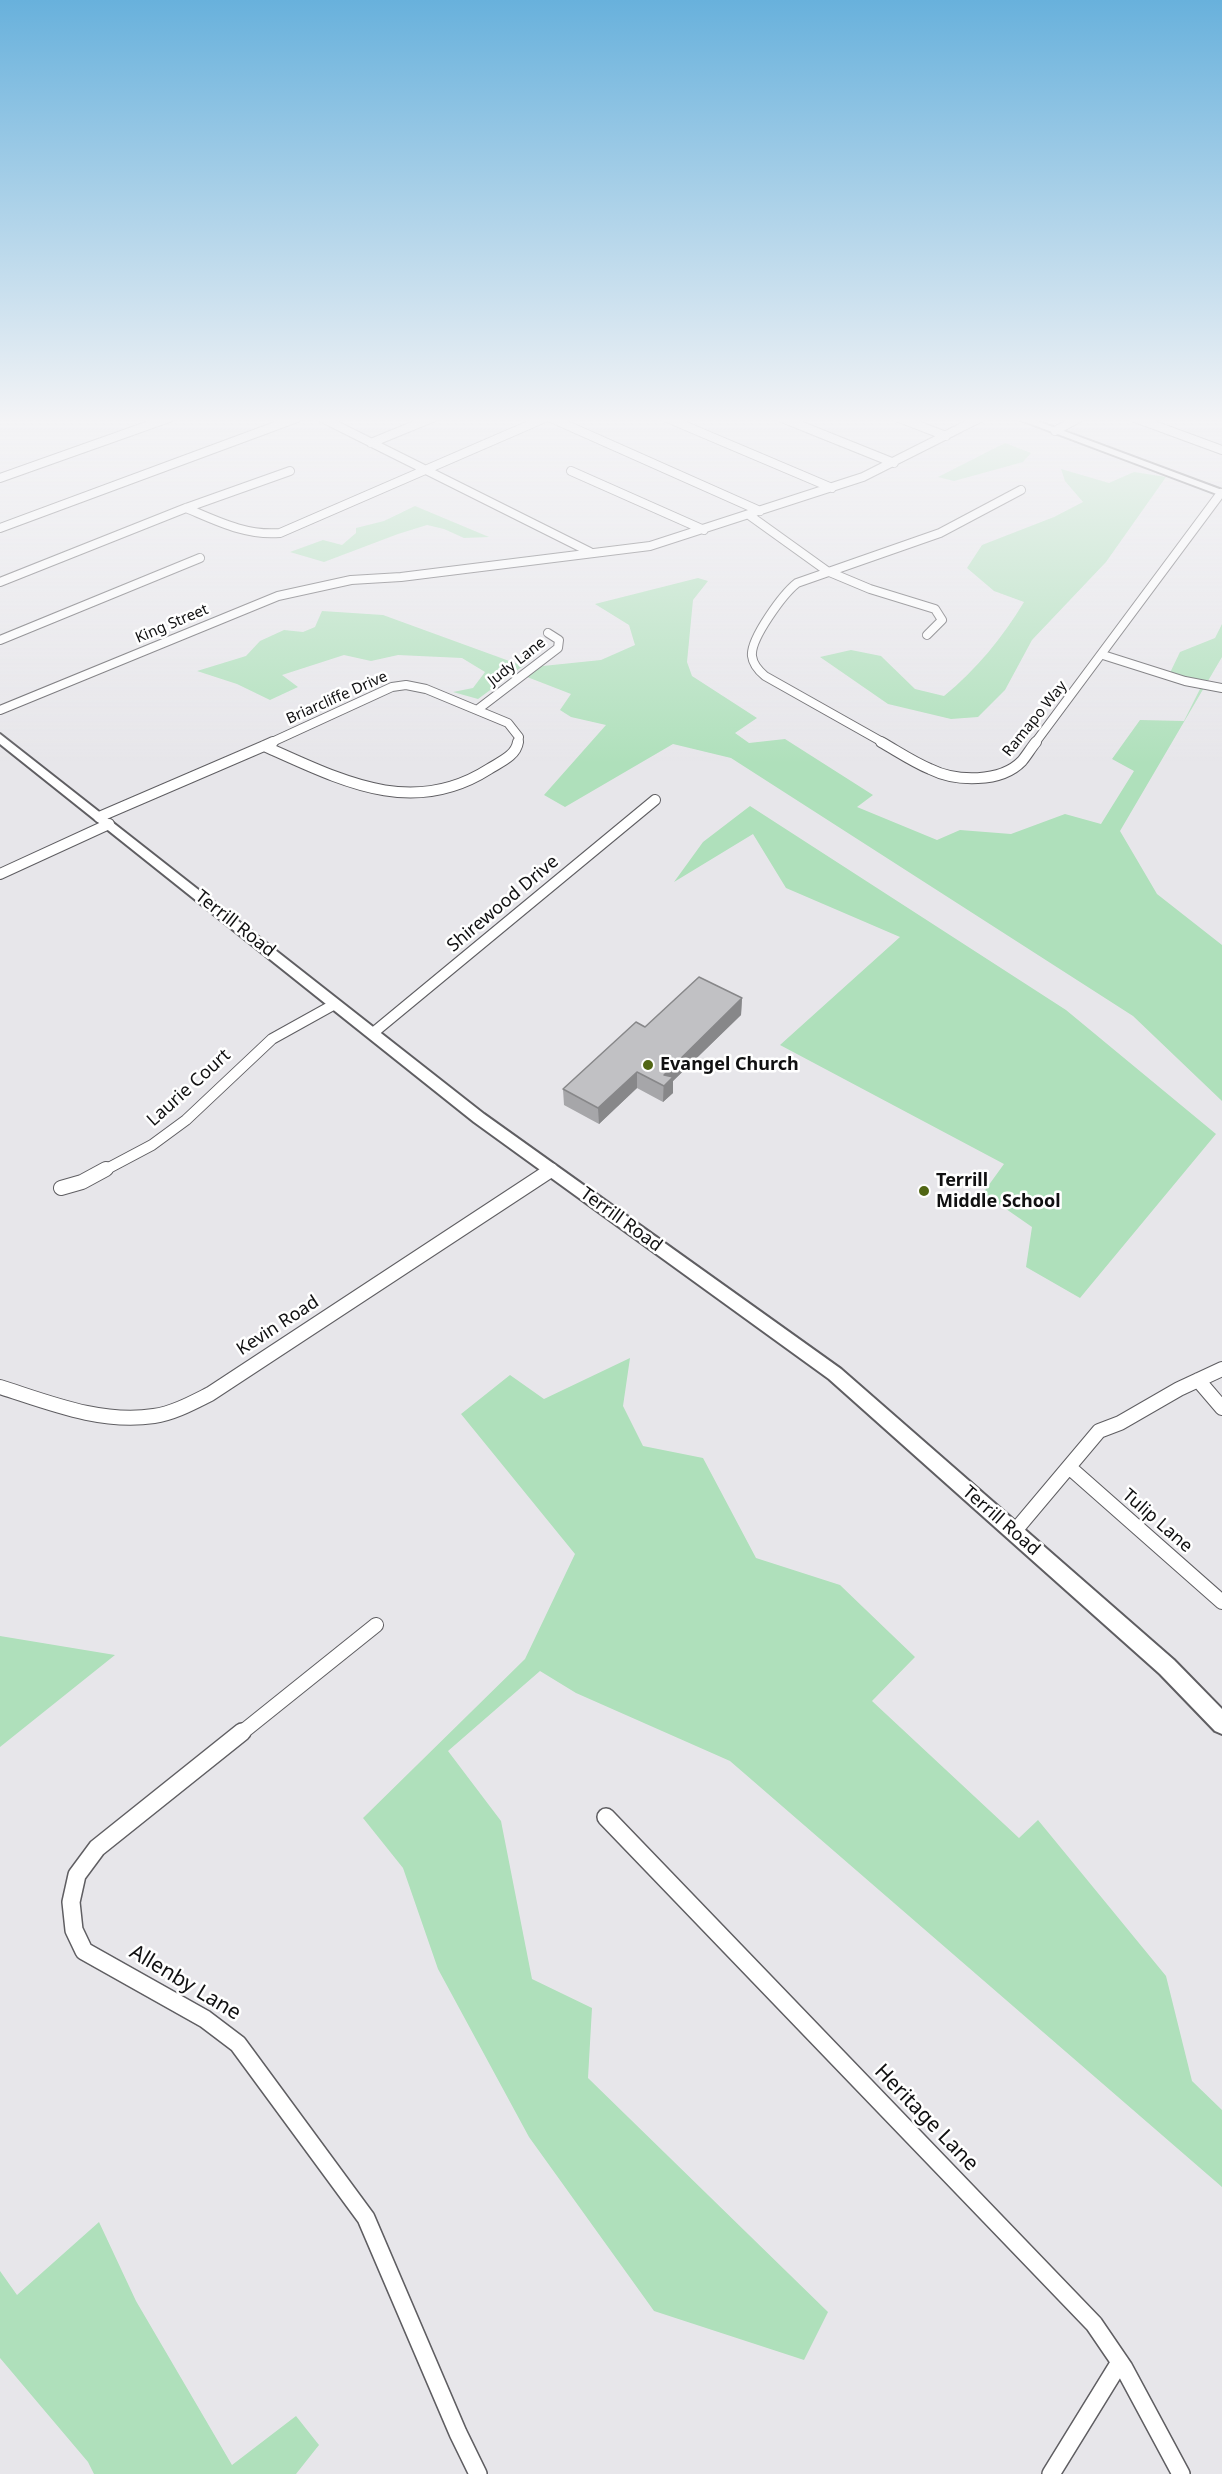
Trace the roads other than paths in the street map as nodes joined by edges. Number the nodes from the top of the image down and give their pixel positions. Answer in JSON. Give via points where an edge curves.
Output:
{"nodes":[{"id":1,"x":122,"y":533,"type":"edge"},
{"id":2,"x":254,"y":533,"type":"edge"},
{"id":3,"x":276,"y":533,"type":"edge"},
{"id":4,"x":553,"y":533,"type":"edge"},
{"id":5,"x":692,"y":533,"type":"edge"},
{"id":6,"x":775,"y":533,"type":"edge"},
{"id":7,"x":939,"y":533,"type":"edge"},
{"id":8,"x":1192,"y":533,"type":"edge"},
{"id":9,"x":590,"y":552,"type":"junction"},
{"id":10,"x":200,"y":558,"type":"dead end"},
{"id":11,"x":827,"y":571,"type":"junction"},
{"id":12,"x":0,"y":582,"type":"edge"},
{"id":13,"x":548,"y":633,"type":"dead end"},
{"id":14,"x":927,"y":635,"type":"dead end"},
{"id":15,"x":0,"y":640,"type":"edge"},
{"id":16,"x":1103,"y":655,"type":"junction"},
{"id":17,"x":1222,"y":688,"type":"edge"},
{"id":18,"x":0,"y":710,"type":"edge"},
{"id":19,"x":477,"y":710,"type":"junction"},
{"id":20,"x":0,"y":738,"type":"edge"},
{"id":21,"x":264,"y":746,"type":"junction"},
{"id":22,"x":655,"y":800,"type":"dead end"},
{"id":23,"x":104,"y":821,"type":"junction"},
{"id":24,"x":0,"y":874,"type":"edge"},
{"id":25,"x":335,"y":1004,"type":"junction"},
{"id":26,"x":373,"y":1033,"type":"junction"},
{"id":27,"x":551,"y":1170,"type":"junction"},
{"id":28,"x":61,"y":1188,"type":"dead end"},
{"id":29,"x":1222,"y":1369,"type":"edge"},
{"id":30,"x":1198,"y":1380,"type":"junction"},
{"id":31,"x":0,"y":1387,"type":"edge"},
{"id":32,"x":1222,"y":1408,"type":"edge"},
{"id":33,"x":1069,"y":1467,"type":"junction"},
{"id":34,"x":1014,"y":1532,"type":"junction"},
{"id":35,"x":1222,"y":1602,"type":"edge"},
{"id":36,"x":376,"y":1625,"type":"dead end"},
{"id":37,"x":1219,"y":1715,"type":"edge"},
{"id":38,"x":606,"y":1817,"type":"dead end"},
{"id":39,"x":1120,"y":2362,"type":"junction"},
{"id":40,"x":478,"y":2474,"type":"edge"},
{"id":41,"x":1051,"y":2474,"type":"edge"},
{"id":42,"x":1180,"y":2474,"type":"edge"}],
"edges":[{"from":1,"to":12,"type":"street"},
{"from":2,"to":3,"type":"street"},
{"from":4,"to":9,"type":"street"},
{"from":5,"to":9,"type":"street","name":"King Street","via":[[650,546]]},
{"from":6,"to":11,"type":"street"},
{"from":7,"to":11,"type":"street"},
{"from":8,"to":16,"type":"street","name":"Ramapo Way"},
{"from":9,"to":18,"type":"street","name":"King Street","via":[[351,580],[286,594]]},
{"from":10,"to":15,"type":"street"},
{"from":11,"to":14,"type":"street","via":[[935,609],[942,620]]},
{"from":11,"to":16,"type":"street","name":"Ramapo Way","via":[[797,583],[783,594],[753,647],[753,664],[765,676],[938,772],[979,778],[1014,768]]},
{"from":13,"to":19,"type":"street","name":"Judy Lane","via":[[559,640],[558,648]]},
{"from":16,"to":17,"type":"street","via":[[1185,681]]},
{"from":19,"to":21,"type":"street","name":"Briarcliffe Drive","via":[[420,687],[392,687]]},
{"from":19,"to":21,"type":"street","name":"Briarcliffe Drive","via":[[513,727],[519,737],[517,748],[463,784],[434,792],[404,795],[366,789]]},
{"from":20,"to":23,"type":"street","name":"Terrill Road"},
{"from":21,"to":23,"type":"street","name":"Briarcliffe Drive"},
{"from":22,"to":26,"type":"street","name":"Shirewood Drive"},
{"from":23,"to":24,"type":"street","name":"Briarcliffe Drive"},
{"from":23,"to":25,"type":"street","name":"Terrill Road"},
{"from":25,"to":26,"type":"street","name":"Terrill Road"},
{"from":25,"to":28,"type":"street","name":"Laurie Court","via":[[272,1039],[186,1120],[152,1145],[82,1182]]},
{"from":26,"to":27,"type":"street","name":"Terrill Road"},
{"from":27,"to":31,"type":"street","name":"Kevin Road","via":[[187,1406],[149,1417],[112,1419]]},
{"from":27,"to":34,"type":"street","name":"Terrill Road","via":[[835,1374]]},
{"from":29,"to":30,"type":"street"},
{"from":30,"to":32,"type":"street"},
{"from":30,"to":33,"type":"street","via":[[1099,1431]]},
{"from":33,"to":34,"type":"street"},
{"from":33,"to":35,"type":"street","name":"Tulip Lane"},
{"from":34,"to":37,"type":"street","name":"Terrill Road"},
{"from":36,"to":40,"type":"street","name":"Allenby Lane","via":[[97,1848],[77,1875],[71,1902],[74,1930],[84,1951],[205,2019],[238,2044],[366,2218]]},
{"from":38,"to":39,"type":"street","name":"Heritage Lane","via":[[1094,2324]]},
{"from":39,"to":41,"type":"street"},
{"from":39,"to":42,"type":"street","name":"Heritage Lane"}]}
